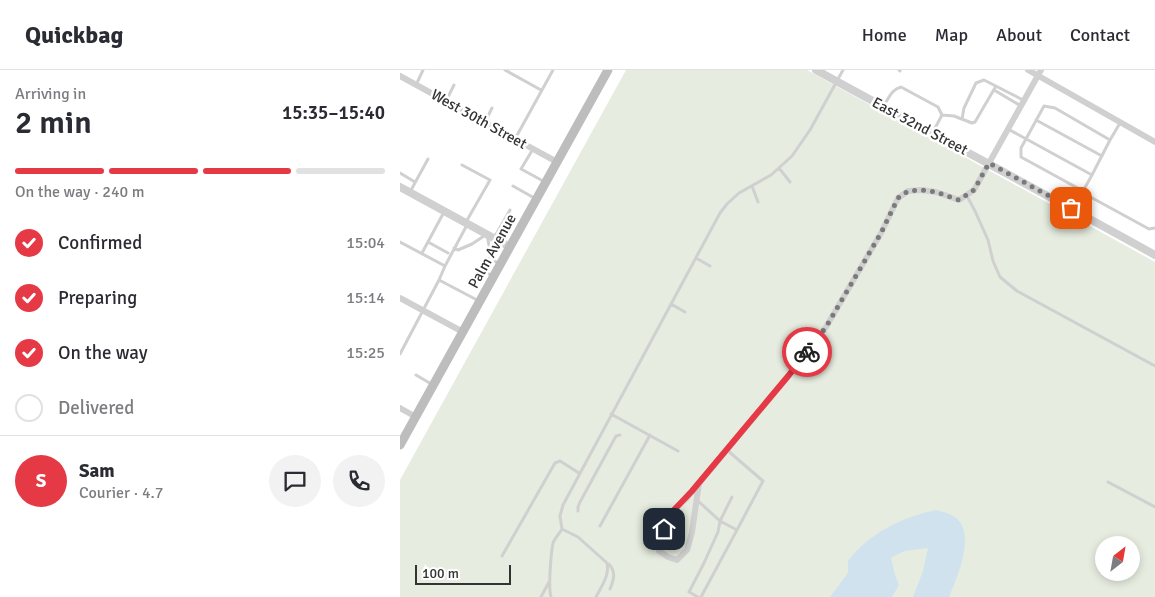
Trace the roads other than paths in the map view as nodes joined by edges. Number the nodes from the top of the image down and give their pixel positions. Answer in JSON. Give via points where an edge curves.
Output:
{"nodes":[{"id":1,"x":423,"y":70,"type":"edge"},
{"id":2,"x":505,"y":70,"type":"edge"},
{"id":3,"x":552,"y":70,"type":"edge"},
{"id":4,"x":608,"y":70,"type":"edge"},
{"id":5,"x":816,"y":70,"type":"edge"},
{"id":6,"x":843,"y":70,"type":"edge"},
{"id":7,"x":1028,"y":70,"type":"edge"},
{"id":8,"x":1039,"y":73,"type":"edge"},
{"id":9,"x":400,"y":76,"type":"edge"},
{"id":10,"x":837,"y":81,"type":"junction"},
{"id":11,"x":416,"y":85,"type":"junction"},
{"id":12,"x":454,"y":85,"type":"dead end"},
{"id":13,"x":995,"y":88,"type":"junction"},
{"id":14,"x":542,"y":90,"type":"junction"},
{"id":15,"x":445,"y":101,"type":"junction"},
{"id":16,"x":1022,"y":103,"type":"junction"},
{"id":17,"x":883,"y":107,"type":"junction"},
{"id":18,"x":492,"y":108,"type":"dead end"},
{"id":19,"x":942,"y":115,"type":"junction"},
{"id":20,"x":962,"y":119,"type":"junction"},
{"id":21,"x":1036,"y":120,"type":"junction"},
{"id":22,"x":484,"y":122,"type":"junction"},
{"id":23,"x":1121,"y":122,"type":"junction"},
{"id":24,"x":1008,"y":129,"type":"junction"},
{"id":25,"x":932,"y":134,"type":"junction"},
{"id":26,"x":515,"y":139,"type":"junction"},
{"id":27,"x":1025,"y":139,"type":"junction"},
{"id":28,"x":1110,"y":140,"type":"junction"},
{"id":29,"x":1155,"y":142,"type":"edge"},
{"id":30,"x":533,"y":149,"type":"junction"},
{"id":31,"x":1102,"y":156,"type":"junction"},
{"id":32,"x":428,"y":159,"type":"dead end"},
{"id":33,"x":557,"y":162,"type":"junction"},
{"id":34,"x":989,"y":163,"type":"junction"},
{"id":35,"x":462,"y":165,"type":"dead end"},
{"id":36,"x":779,"y":168,"type":"junction"},
{"id":37,"x":400,"y":173,"type":"edge"},
{"id":38,"x":1092,"y":175,"type":"junction"},
{"id":39,"x":416,"y":182,"type":"junction"},
{"id":40,"x":546,"y":182,"type":"junction"},
{"id":41,"x":790,"y":182,"type":"dead end"},
{"id":42,"x":513,"y":186,"type":"dead end"},
{"id":43,"x":752,"y":186,"type":"junction"},
{"id":44,"x":400,"y":187,"type":"edge"},
{"id":45,"x":1083,"y":191,"type":"junction"},
{"id":46,"x":410,"y":192,"type":"junction"},
{"id":47,"x":966,"y":195,"type":"junction"},
{"id":48,"x":536,"y":199,"type":"junction"},
{"id":49,"x":758,"y":202,"type":"dead end"},
{"id":50,"x":510,"y":210,"type":"dead end"},
{"id":51,"x":1073,"y":210,"type":"junction"},
{"id":52,"x":444,"y":211,"type":"junction"},
{"id":53,"x":467,"y":223,"type":"junction"},
{"id":54,"x":1155,"y":227,"type":"edge"},
{"id":55,"x":491,"y":236,"type":"junction"},
{"id":56,"x":400,"y":242,"type":"edge"},
{"id":57,"x":428,"y":242,"type":"junction"},
{"id":58,"x":510,"y":247,"type":"junction"},
{"id":59,"x":454,"y":248,"type":"junction"},
{"id":60,"x":422,"y":253,"type":"junction"},
{"id":61,"x":448,"y":253,"type":"dead end"},
{"id":62,"x":1155,"y":254,"type":"edge"},
{"id":63,"x":491,"y":257,"type":"junction"},
{"id":64,"x":696,"y":258,"type":"junction"},
{"id":65,"x":500,"y":265,"type":"junction"},
{"id":66,"x":445,"y":266,"type":"junction"},
{"id":67,"x":710,"y":266,"type":"dead end"},
{"id":68,"x":493,"y":277,"type":"junction"},
{"id":69,"x":439,"y":280,"type":"junction"},
{"id":70,"x":400,"y":298,"type":"edge"},
{"id":71,"x":480,"y":302,"type":"junction"},
{"id":72,"x":670,"y":304,"type":"junction"},
{"id":73,"x":424,"y":310,"type":"junction"},
{"id":74,"x":685,"y":312,"type":"dead end"},
{"id":75,"x":463,"y":332,"type":"junction"},
{"id":76,"x":400,"y":354,"type":"edge"},
{"id":77,"x":1155,"y":366,"type":"edge"},
{"id":78,"x":416,"y":375,"type":"dead end"},
{"id":79,"x":433,"y":385,"type":"junction"},
{"id":80,"x":400,"y":408,"type":"edge"},
{"id":81,"x":611,"y":414,"type":"junction"},
{"id":82,"x":416,"y":416,"type":"junction"},
{"id":83,"x":404,"y":430,"type":"edge"},
{"id":84,"x":620,"y":435,"type":"dead end"},
{"id":85,"x":650,"y":435,"type":"junction"},
{"id":86,"x":400,"y":445,"type":"edge"},
{"id":87,"x":726,"y":450,"type":"junction"},
{"id":88,"x":678,"y":451,"type":"dead end"},
{"id":89,"x":579,"y":473,"type":"junction"},
{"id":90,"x":1108,"y":482,"type":"dead end"},
{"id":91,"x":699,"y":483,"type":"junction"},
{"id":92,"x":732,"y":497,"type":"dead end"},
{"id":93,"x":697,"y":500,"type":"junction"},
{"id":94,"x":1155,"y":508,"type":"edge"},
{"id":95,"x":578,"y":511,"type":"dead end"},
{"id":96,"x":720,"y":521,"type":"junction"},
{"id":97,"x":600,"y":526,"type":"dead end"},
{"id":98,"x":562,"y":529,"type":"junction"},
{"id":99,"x":737,"y":530,"type":"junction"},
{"id":100,"x":502,"y":556,"type":"dead end"},
{"id":101,"x":607,"y":563,"type":"junction"},
{"id":102,"x":549,"y":581,"type":"junction"},
{"id":103,"x":610,"y":589,"type":"dead end"},
{"id":104,"x":542,"y":597,"type":"edge"},
{"id":105,"x":551,"y":597,"type":"edge"},
{"id":106,"x":596,"y":597,"type":"edge"},
{"id":107,"x":700,"y":597,"type":"edge"}],
"edges":[{"from":1,"to":11,"type":"lane"},
{"from":2,"to":14,"type":"lane"},
{"from":3,"to":14,"type":"lane"},
{"from":4,"to":33,"type":"main road","name":"Palm Avenue"},
{"from":5,"to":10,"type":"street","name":"East 32nd Street"},
{"from":6,"to":10,"type":"lane"},
{"from":7,"to":8,"type":"street"},
{"from":8,"to":16,"type":"street"},
{"from":8,"to":23,"type":"street"},
{"from":9,"to":11,"type":"street","name":"West 30th Street"},
{"from":10,"to":17,"type":"street","name":"East 32nd Street"},
{"from":10,"to":36,"type":"lane","via":[[810,130]]},
{"from":11,"to":15,"type":"street","name":"West 30th Street"},
{"from":12,"to":15,"type":"lane"},
{"from":13,"to":16,"type":"lane"},
{"from":13,"to":20,"type":"lane","via":[[976,122]]},
{"from":13,"to":20,"type":"lane","via":[[984,80],[976,83]]},
{"from":14,"to":26,"type":"lane"},
{"from":15,"to":22,"type":"street","name":"West 30th Street"},
{"from":16,"to":24,"type":"street"},
{"from":17,"to":19,"type":"lane","via":[[894,90],[901,87],[938,107]]},
{"from":17,"to":25,"type":"street","name":"East 32nd Street"},
{"from":18,"to":22,"type":"lane"},
{"from":19,"to":20,"type":"lane"},
{"from":19,"to":25,"type":"lane"},
{"from":21,"to":27,"type":"lane"},
{"from":21,"to":28,"type":"lane","via":[[1044,106],[1055,108]]},
{"from":21,"to":31,"type":"lane"},
{"from":22,"to":26,"type":"street","name":"West 30th Street"},
{"from":23,"to":28,"type":"lane"},
{"from":23,"to":29,"type":"street"},
{"from":24,"to":27,"type":"lane"},
{"from":24,"to":34,"type":"street"},
{"from":25,"to":34,"type":"street","name":"East 32nd Street"},
{"from":26,"to":30,"type":"street","name":"West 30th Street"},
{"from":27,"to":38,"type":"lane"},
{"from":27,"to":45,"type":"lane","via":[[1021,157]]},
{"from":28,"to":31,"type":"lane"},
{"from":30,"to":33,"type":"street","name":"West 30th Street"},
{"from":30,"to":40,"type":"lane","via":[[521,169]]},
{"from":31,"to":38,"type":"lane"},
{"from":32,"to":39,"type":"lane"},
{"from":33,"to":40,"type":"main road","name":"Palm Avenue"},
{"from":34,"to":47,"type":"street","via":[[974,190]]},
{"from":34,"to":51,"type":"street","name":"East 32nd Street"},
{"from":35,"to":53,"type":"lane","via":[[490,180]]},
{"from":36,"to":41,"type":"lane"},
{"from":36,"to":43,"type":"lane"},
{"from":37,"to":39,"type":"lane"},
{"from":38,"to":45,"type":"lane"},
{"from":39,"to":46,"type":"lane"},
{"from":40,"to":48,"type":"main road","name":"Palm Avenue"},
{"from":42,"to":48,"type":"lane"},
{"from":43,"to":49,"type":"lane"},
{"from":43,"to":64,"type":"lane","via":[[739,193],[720,213]]},
{"from":44,"to":46,"type":"street"},
{"from":45,"to":51,"type":"lane"},
{"from":45,"to":54,"type":"lane","via":[[1149,229]]},
{"from":46,"to":52,"type":"street"},
{"from":47,"to":77,"type":"lane","via":[[988,240],[1000,277],[1017,291]]},
{"from":47,"to":87,"type":"street","via":[[959,200],[921,190],[908,191],[898,198],[826,327]]},
{"from":48,"to":58,"type":"main road","name":"Palm Avenue"},
{"from":50,"to":55,"type":"lane"},
{"from":51,"to":62,"type":"street","name":"East 32nd Street"},
{"from":52,"to":53,"type":"street"},
{"from":52,"to":57,"type":"lane"},
{"from":53,"to":55,"type":"street"},
{"from":53,"to":59,"type":"lane"},
{"from":55,"to":58,"type":"street"},
{"from":55,"to":59,"type":"lane","via":[[458,250]]},
{"from":55,"to":63,"type":"lane"},
{"from":56,"to":60,"type":"lane"},
{"from":57,"to":60,"type":"lane"},
{"from":57,"to":61,"type":"lane"},
{"from":58,"to":65,"type":"main road","name":"Palm Avenue"},
{"from":59,"to":66,"type":"lane"},
{"from":60,"to":66,"type":"lane"},
{"from":63,"to":65,"type":"lane"},
{"from":63,"to":68,"type":"lane","via":[[480,266]]},
{"from":64,"to":67,"type":"lane"},
{"from":64,"to":72,"type":"lane"},
{"from":65,"to":68,"type":"main road","name":"Palm Avenue"},
{"from":66,"to":69,"type":"lane"},
{"from":68,"to":71,"type":"main road","name":"Palm Avenue"},
{"from":69,"to":71,"type":"lane"},
{"from":69,"to":73,"type":"lane"},
{"from":70,"to":73,"type":"street"},
{"from":71,"to":75,"type":"main road","name":"Palm Avenue"},
{"from":72,"to":74,"type":"lane"},
{"from":72,"to":81,"type":"lane"},
{"from":73,"to":75,"type":"street"},
{"from":73,"to":76,"type":"lane"},
{"from":75,"to":79,"type":"main road","name":"Palm Avenue"},
{"from":78,"to":79,"type":"lane"},
{"from":79,"to":82,"type":"main road","name":"Palm Avenue"},
{"from":80,"to":82,"type":"street"},
{"from":81,"to":85,"type":"lane"},
{"from":81,"to":89,"type":"lane"},
{"from":82,"to":83,"type":"main road","name":"Palm Avenue"},
{"from":83,"to":86,"type":"main road","name":"Palm Avenue"},
{"from":84,"to":95,"type":"lane","via":[[616,436],[601,463]]},
{"from":85,"to":88,"type":"lane"},
{"from":85,"to":97,"type":"lane"},
{"from":87,"to":91,"type":"street"},
{"from":87,"to":99,"type":"lane","via":[[763,481]]},
{"from":89,"to":98,"type":"lane","via":[[563,505],[560,516]]},
{"from":89,"to":100,"type":"lane","via":[[560,461],[555,463]]},
{"from":90,"to":94,"type":"lane"},
{"from":91,"to":93,"type":"street"},
{"from":91,"to":93,"type":"street","via":[[672,512],[664,529],[659,551],[668,557],[677,560],[687,550]]},
{"from":92,"to":96,"type":"lane"},
{"from":93,"to":96,"type":"lane"},
{"from":96,"to":99,"type":"lane"},
{"from":96,"to":107,"type":"lane","via":[[718,532],[689,592]]},
{"from":98,"to":101,"type":"lane","via":[[578,537]]},
{"from":98,"to":102,"type":"lane","via":[[553,544]]},
{"from":99,"to":107,"type":"lane"},
{"from":101,"to":103,"type":"lane","via":[[612,568],[614,579]]},
{"from":101,"to":106,"type":"lane","via":[[607,572]]},
{"from":102,"to":104,"type":"lane"},
{"from":102,"to":105,"type":"lane"}]}
